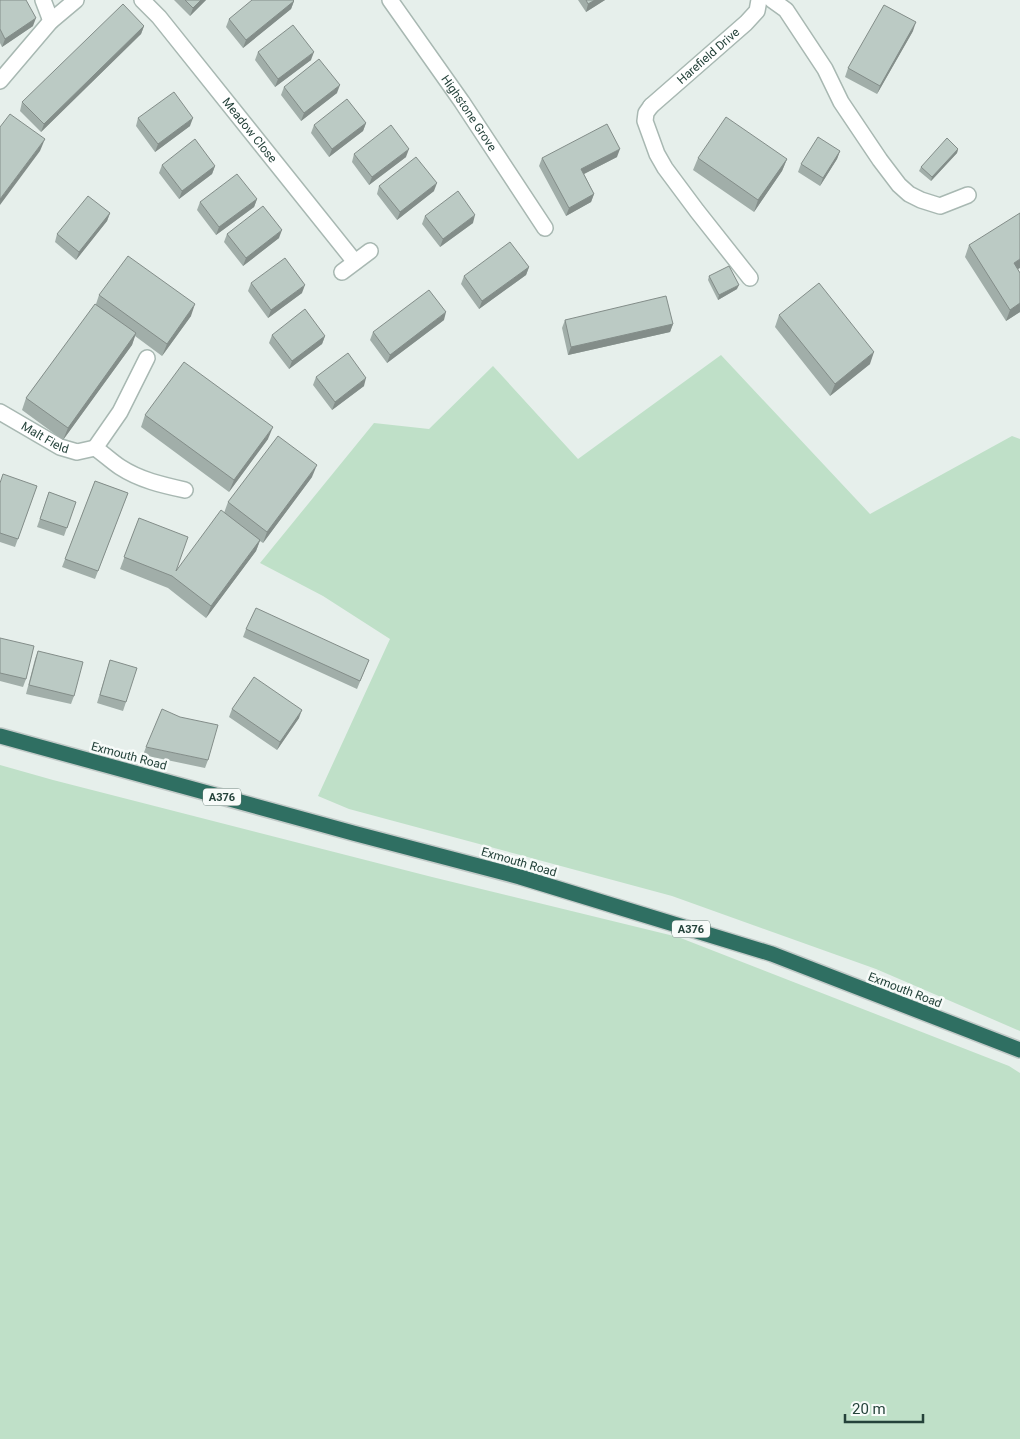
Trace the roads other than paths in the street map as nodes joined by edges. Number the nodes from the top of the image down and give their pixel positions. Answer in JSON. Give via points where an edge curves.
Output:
{"nodes":[{"id":1,"x":43,"y":0,"type":"edge"},
{"id":2,"x":76,"y":0,"type":"edge"},
{"id":3,"x":142,"y":0,"type":"edge"},
{"id":4,"x":390,"y":0,"type":"edge"},
{"id":5,"x":758,"y":0,"type":"edge"},
{"id":6,"x":772,"y":0,"type":"edge"},
{"id":7,"x":52,"y":22,"type":"junction"},
{"id":8,"x":0,"y":80,"type":"edge"},
{"id":9,"x":968,"y":195,"type":"dead end"},
{"id":10,"x":545,"y":228,"type":"dead end"},
{"id":11,"x":370,"y":251,"type":"dead end"},
{"id":12,"x":355,"y":262,"type":"junction"},
{"id":13,"x":342,"y":272,"type":"dead end"},
{"id":14,"x":750,"y":278,"type":"dead end"},
{"id":15,"x":147,"y":358,"type":"dead end"},
{"id":16,"x":0,"y":412,"type":"edge"},
{"id":17,"x":95,"y":448,"type":"junction"},
{"id":18,"x":185,"y":490,"type":"dead end"},
{"id":19,"x":0,"y":736,"type":"edge"},
{"id":20,"x":1020,"y":1050,"type":"edge"}],
"edges":[{"from":1,"to":7,"type":"street"},
{"from":2,"to":7,"type":"street"},
{"from":3,"to":12,"type":"street","name":"Meadow Close"},
{"from":4,"to":10,"type":"street","name":"Highstone Grove"},
{"from":5,"to":14,"type":"street","name":"Harefield Drive","via":[[757,11],[746,23],[651,106],[645,121],[665,168]]},
{"from":6,"to":9,"type":"street","via":[[786,10],[826,69],[841,102],[899,185],[909,194],[940,206]]},
{"from":7,"to":8,"type":"street"},
{"from":11,"to":12,"type":"street"},
{"from":12,"to":13,"type":"street"},
{"from":15,"to":17,"type":"street","via":[[120,412]]},
{"from":16,"to":17,"type":"street","name":"Malt Field","via":[[60,447],[77,452]]},
{"from":17,"to":18,"type":"street","via":[[146,481]]},
{"from":19,"to":20,"type":"highway","name":"Exmouth Road","number":"A376","via":[[520,877],[753,948]]}]}
